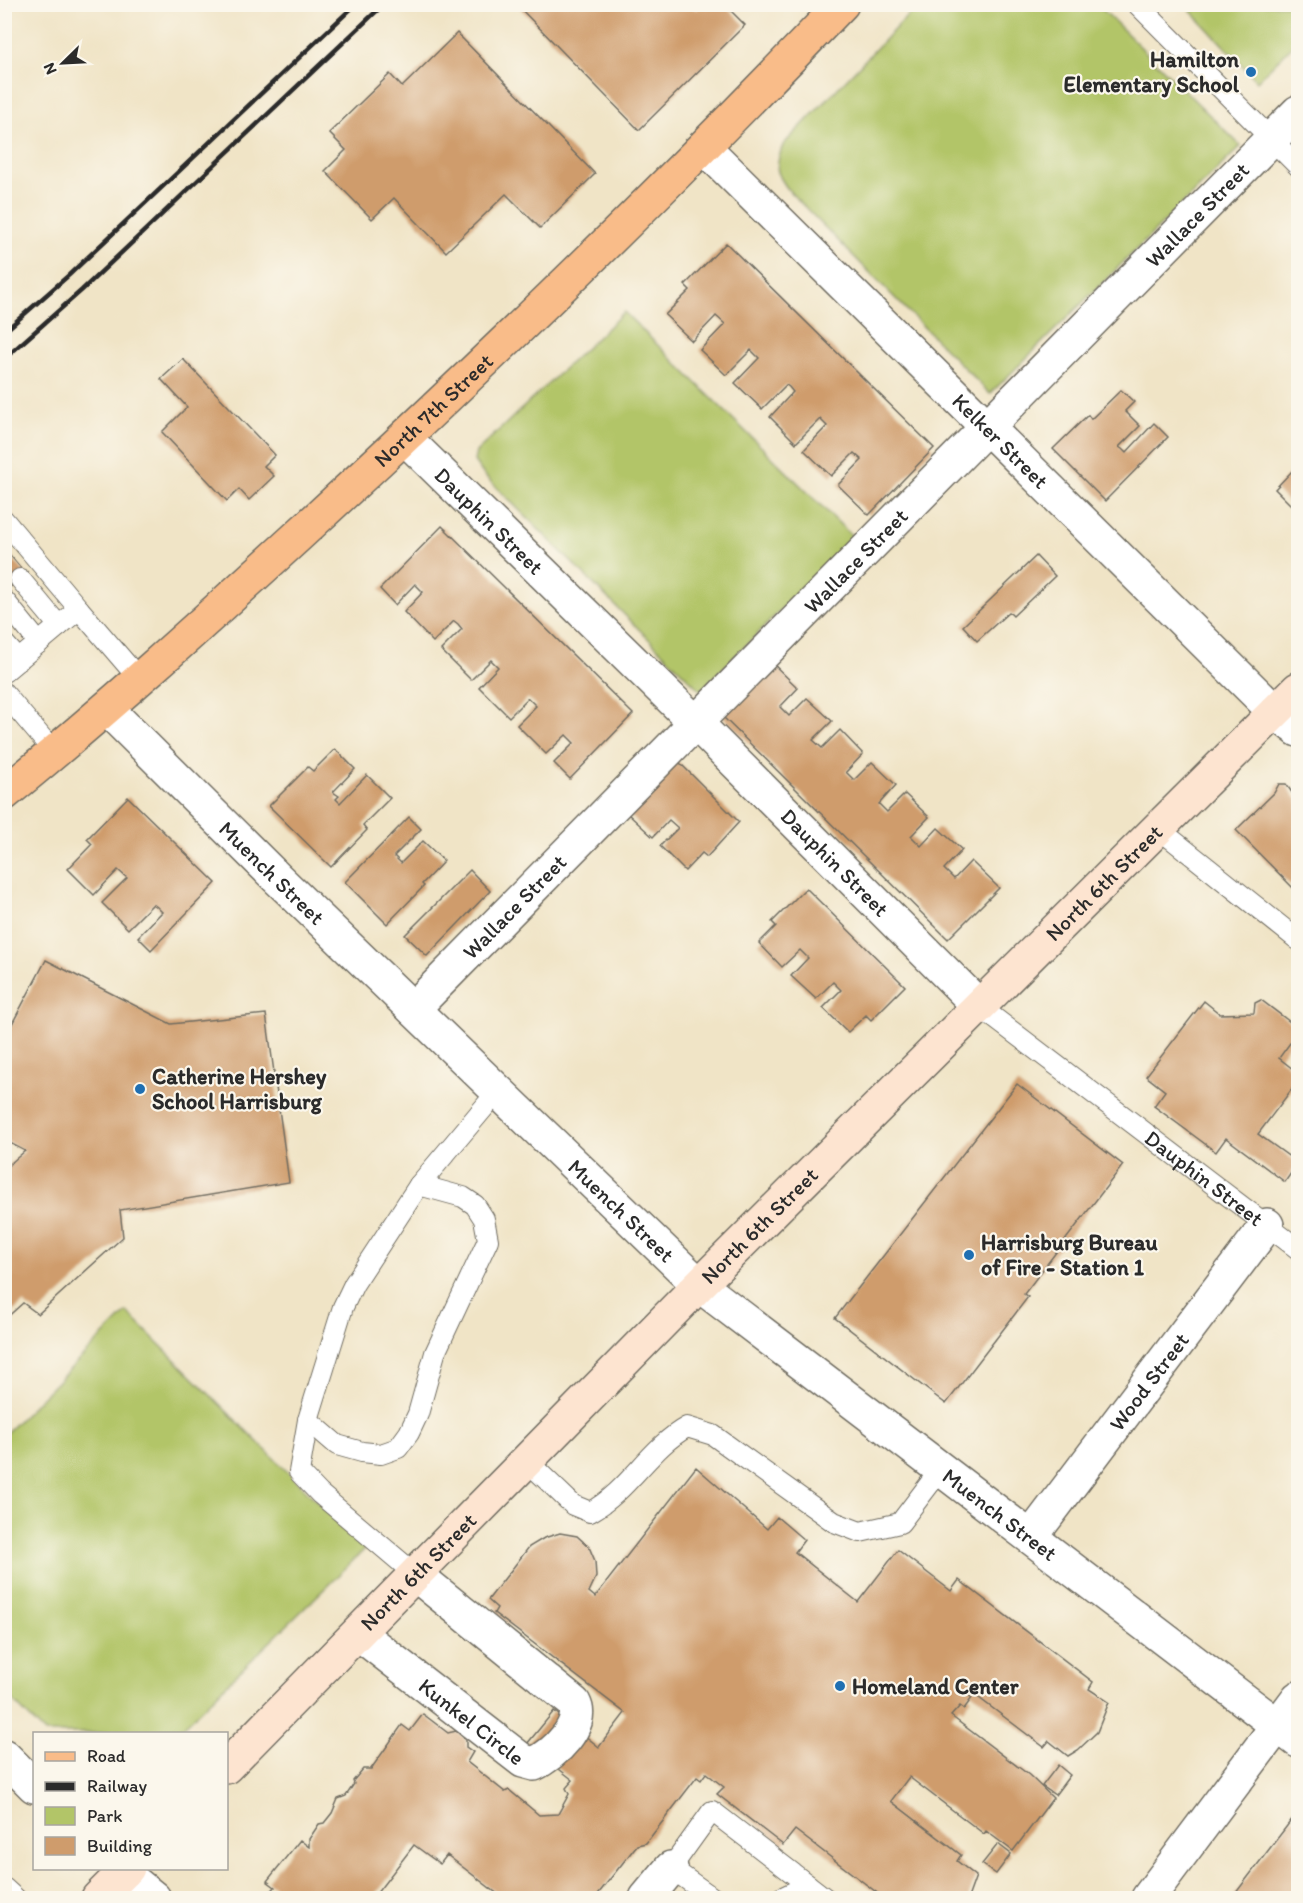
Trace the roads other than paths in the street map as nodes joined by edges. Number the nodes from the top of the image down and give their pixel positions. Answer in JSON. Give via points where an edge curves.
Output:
{"nodes":[{"id":1,"x":842,"y":4,"type":"edge"},
{"id":2,"x":1137,"y":4,"type":"edge"},
{"id":3,"x":1299,"y":112,"type":"edge"},
{"id":4,"x":1272,"y":140,"type":"junction"},
{"id":5,"x":705,"y":148,"type":"junction"},
{"id":6,"x":1299,"y":166,"type":"edge"},
{"id":7,"x":988,"y":427,"type":"junction"},
{"id":8,"x":405,"y":438,"type":"junction"},
{"id":9,"x":4,"y":520,"type":"edge"},
{"id":10,"x":20,"y":579,"type":"dead end"},
{"id":11,"x":4,"y":600,"type":"edge"},
{"id":12,"x":79,"y":609,"type":"junction"},
{"id":13,"x":59,"y":626,"type":"junction"},
{"id":14,"x":4,"y":643,"type":"edge"},
{"id":15,"x":39,"y":643,"type":"junction"},
{"id":16,"x":12,"y":666,"type":"edge"},
{"id":17,"x":140,"y":680,"type":"junction"},
{"id":18,"x":1299,"y":689,"type":"edge"},
{"id":19,"x":4,"y":693,"type":"edge"},
{"id":20,"x":108,"y":710,"type":"junction"},
{"id":21,"x":1287,"y":721,"type":"edge"},
{"id":22,"x":695,"y":722,"type":"junction"},
{"id":23,"x":55,"y":753,"type":"junction"},
{"id":24,"x":4,"y":794,"type":"edge"},
{"id":25,"x":1159,"y":829,"type":"junction"},
{"id":26,"x":1299,"y":940,"type":"edge"},
{"id":27,"x":980,"y":1007,"type":"junction"},
{"id":28,"x":413,"y":1009,"type":"junction"},
{"id":29,"x":498,"y":1091,"type":"junction"},
{"id":30,"x":419,"y":1185,"type":"junction"},
{"id":31,"x":1267,"y":1225,"type":"junction"},
{"id":32,"x":1299,"y":1250,"type":"edge"},
{"id":33,"x":699,"y":1285,"type":"junction"},
{"id":34,"x":308,"y":1420,"type":"junction"},
{"id":35,"x":527,"y":1461,"type":"junction"},
{"id":36,"x":941,"y":1468,"type":"junction"},
{"id":37,"x":1031,"y":1537,"type":"junction"},
{"id":38,"x":416,"y":1575,"type":"junction"},
{"id":39,"x":358,"y":1633,"type":"junction"},
{"id":40,"x":1299,"y":1698,"type":"edge"},
{"id":41,"x":1288,"y":1733,"type":"edge"},
{"id":42,"x":4,"y":1756,"type":"edge"},
{"id":43,"x":228,"y":1765,"type":"edge"},
{"id":44,"x":33,"y":1785,"type":"edge"},
{"id":45,"x":671,"y":1868,"type":"junction"},
{"id":46,"x":122,"y":1870,"type":"edge"},
{"id":47,"x":808,"y":1885,"type":"junction"},
{"id":48,"x":4,"y":1888,"type":"edge"},
{"id":49,"x":15,"y":1899,"type":"edge"},
{"id":50,"x":98,"y":1899,"type":"edge"},
{"id":51,"x":154,"y":1899,"type":"edge"},
{"id":52,"x":646,"y":1899,"type":"edge"},
{"id":53,"x":712,"y":1899,"type":"edge"},
{"id":54,"x":781,"y":1899,"type":"edge"},
{"id":55,"x":825,"y":1899,"type":"edge"},
{"id":56,"x":1148,"y":1899,"type":"edge"}],
"edges":[{"from":1,"to":5,"type":"main road","name":"North 7th Street"},
{"from":2,"to":4,"type":"lane"},
{"from":3,"to":4,"type":"street","name":"Wallace Street"},
{"from":4,"to":6,"type":"lane"},
{"from":4,"to":7,"type":"street","name":"Wallace Street"},
{"from":5,"to":7,"type":"street","name":"Kelker Street"},
{"from":5,"to":8,"type":"main road","name":"North 7th Street"},
{"from":7,"to":21,"type":"street","name":"Kelker Street"},
{"from":7,"to":22,"type":"street","name":"Wallace Street"},
{"from":8,"to":17,"type":"main road","name":"North 7th Street"},
{"from":8,"to":22,"type":"street","name":"Dauphin Street"},
{"from":9,"to":12,"type":"lane"},
{"from":10,"to":13,"type":"lane"},
{"from":11,"to":15,"type":"lane"},
{"from":12,"to":13,"type":"lane"},
{"from":12,"to":17,"type":"lane"},
{"from":13,"to":15,"type":"lane"},
{"from":14,"to":16,"type":"lane"},
{"from":15,"to":16,"type":"lane"},
{"from":17,"to":20,"type":"main road","name":"North 7th Street"},
{"from":18,"to":21,"type":"main road","name":"North 6th Street"},
{"from":19,"to":23,"type":"lane"},
{"from":20,"to":23,"type":"main road","name":"North 7th Street"},
{"from":20,"to":28,"type":"street","name":"Muench Street"},
{"from":21,"to":25,"type":"main road","name":"North 6th Street"},
{"from":22,"to":27,"type":"street","name":"Dauphin Street"},
{"from":22,"to":28,"type":"street","name":"Wallace Street"},
{"from":23,"to":24,"type":"main road","name":"North 7th Street"},
{"from":25,"to":26,"type":"lane"},
{"from":25,"to":27,"type":"main road","name":"North 6th Street"},
{"from":27,"to":31,"type":"lane","name":"Dauphin Street"},
{"from":27,"to":33,"type":"main road","name":"North 6th Street"},
{"from":28,"to":29,"type":"street","name":"Muench Street"},
{"from":29,"to":30,"type":"lane"},
{"from":29,"to":33,"type":"street","name":"Muench Street"},
{"from":30,"to":34,"type":"lane","via":[[343,1307]]},
{"from":30,"to":34,"type":"lane","via":[[463,1197],[475,1205],[484,1219],[488,1240],[435,1353],[418,1414],[398,1448],[381,1454],[337,1445]]},
{"from":31,"to":32,"type":"lane","name":"Dauphin Street"},
{"from":31,"to":37,"type":"street","name":"Wood Street"},
{"from":33,"to":35,"type":"main road","name":"North 6th Street"},
{"from":33,"to":36,"type":"street","name":"Muench Street"},
{"from":34,"to":38,"type":"lane","via":[[299,1472]]},
{"from":35,"to":36,"type":"lane","via":[[573,1505],[590,1512],[609,1502],[670,1437],[687,1427],[713,1435],[834,1522],[860,1532],[900,1523]]},
{"from":35,"to":38,"type":"main road","name":"North 6th Street"},
{"from":36,"to":37,"type":"street","name":"Muench Street"},
{"from":37,"to":41,"type":"street","name":"Muench Street"},
{"from":38,"to":39,"type":"main road","name":"North 6th Street"},
{"from":38,"to":39,"type":"street","name":"Kunkel Circle","via":[[573,1703],[578,1712],[575,1721],[552,1752],[534,1764],[523,1761]]},
{"from":39,"to":43,"type":"main road","name":"North 6th Street"},
{"from":40,"to":41,"type":"street"},
{"from":41,"to":56,"type":"street"},
{"from":42,"to":44,"type":"street"},
{"from":45,"to":47,"type":"lane","via":[[711,1811]]},
{"from":45,"to":52,"type":"street"},
{"from":45,"to":53,"type":"lane"},
{"from":46,"to":50,"type":"main road"},
{"from":46,"to":51,"type":"street"},
{"from":47,"to":54,"type":"lane"},
{"from":47,"to":55,"type":"lane"},
{"from":48,"to":49,"type":"lane"}]}
